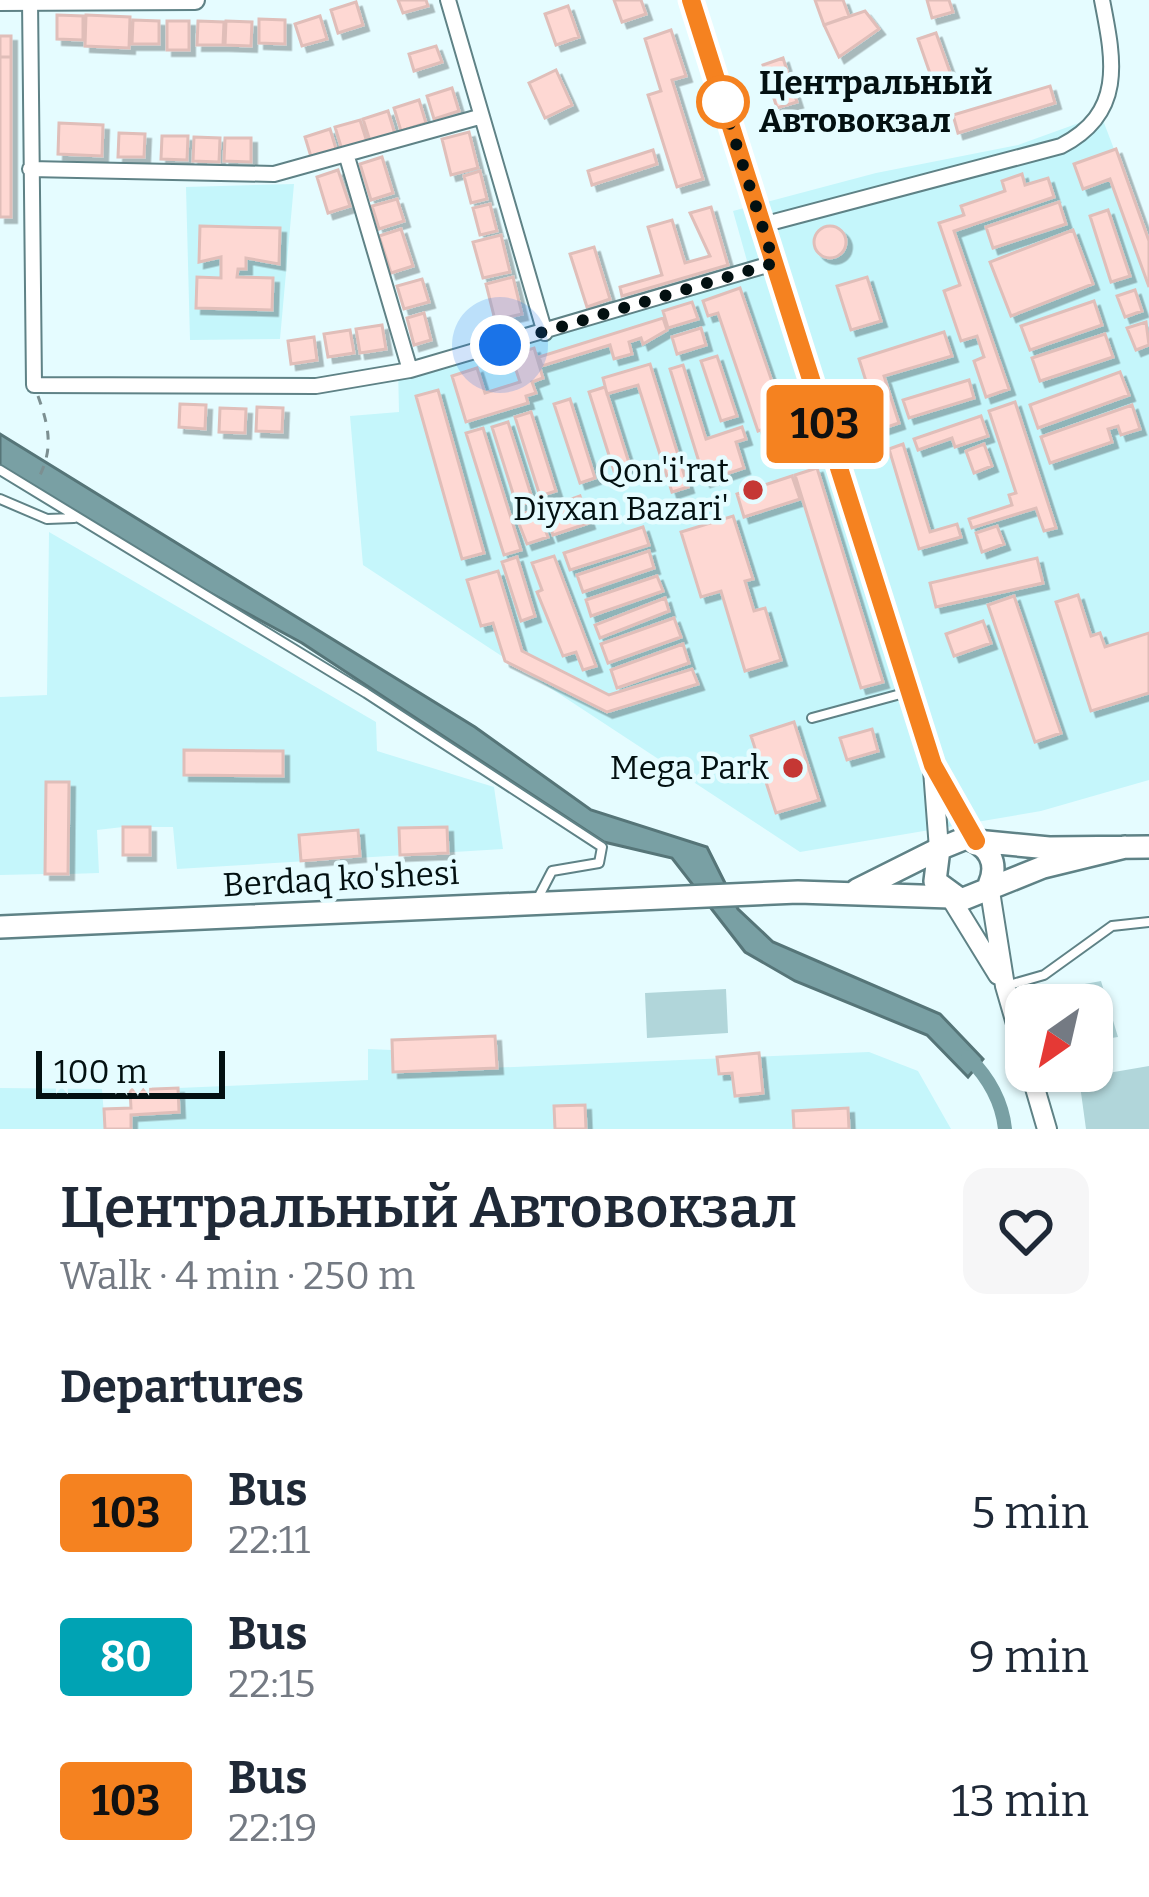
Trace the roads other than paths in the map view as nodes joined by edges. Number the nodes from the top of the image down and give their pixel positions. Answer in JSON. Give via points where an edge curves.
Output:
{"nodes":[{"id":1,"x":30,"y":0,"type":"edge"},
{"id":2,"x":186,"y":0,"type":"edge"},
{"id":3,"x":195,"y":0,"type":"edge"},
{"id":4,"x":448,"y":0,"type":"edge"},
{"id":5,"x":691,"y":0,"type":"edge"},
{"id":6,"x":1102,"y":0,"type":"edge"},
{"id":7,"x":0,"y":1,"type":"edge"},
{"id":8,"x":479,"y":117,"type":"junction"},
{"id":9,"x":347,"y":157,"type":"junction"},
{"id":10,"x":31,"y":169,"type":"junction"},
{"id":11,"x":762,"y":225,"type":"junction"},
{"id":12,"x":774,"y":263,"type":"junction"},
{"id":13,"x":545,"y":333,"type":"junction"},
{"id":14,"x":410,"y":370,"type":"junction"},
{"id":15,"x":0,"y":470,"type":"edge"},
{"id":16,"x":0,"y":499,"type":"edge"},
{"id":17,"x":75,"y":518,"type":"junction"},
{"id":18,"x":910,"y":692,"type":"junction"},
{"id":19,"x":812,"y":718,"type":"dead end"},
{"id":20,"x":933,"y":765,"type":"junction"},
{"id":21,"x":976,"y":841,"type":"junction"},
{"id":22,"x":1125,"y":847,"type":"junction"},
{"id":23,"x":1149,"y":847,"type":"edge"},
{"id":24,"x":939,"y":849,"type":"junction"},
{"id":25,"x":989,"y":885,"type":"junction"},
{"id":26,"x":856,"y":890,"type":"junction"},
{"id":27,"x":950,"y":897,"type":"junction"},
{"id":28,"x":537,"y":903,"type":"junction"},
{"id":29,"x":1149,"y":922,"type":"edge"},
{"id":30,"x":0,"y":928,"type":"edge"},
{"id":31,"x":1012,"y":984,"type":"edge"},
{"id":32,"x":1005,"y":986,"type":"joint"},
{"id":33,"x":1036,"y":1092,"type":"edge"},
{"id":34,"x":1047,"y":1129,"type":"edge"}],
"edges":[{"from":1,"to":2,"type":"street"},
{"from":1,"to":7,"type":"street"},
{"from":1,"to":10,"type":"street"},
{"from":2,"to":3,"type":"street"},
{"from":4,"to":8,"type":"street"},
{"from":5,"to":11,"type":"street"},
{"from":6,"to":11,"type":"street","via":[[1114,62],[1090,131],[1061,146]]},
{"from":8,"to":9,"type":"street"},
{"from":8,"to":13,"type":"street"},
{"from":9,"to":10,"type":"street","via":[[274,174]]},
{"from":9,"to":14,"type":"street"},
{"from":10,"to":14,"type":"street","via":[[34,385],[316,386]]},
{"from":11,"to":12,"type":"street"},
{"from":12,"to":13,"type":"street"},
{"from":12,"to":18,"type":"street"},
{"from":13,"to":14,"type":"street"},
{"from":15,"to":17,"type":"lane"},
{"from":16,"to":17,"type":"lane","via":[[46,519]]},
{"from":17,"to":28,"type":"lane","via":[[602,847],[598,863],[552,871]]},
{"from":18,"to":19,"type":"lane"},
{"from":18,"to":20,"type":"street"},
{"from":20,"to":21,"type":"street"},
{"from":20,"to":24,"type":"street"},
{"from":21,"to":22,"type":"main road"},
{"from":21,"to":24,"type":"main road","via":[[956,838]]},
{"from":21,"to":25,"type":"main road","via":[[994,866]]},
{"from":22,"to":23,"type":"main road"},
{"from":22,"to":25,"type":"main road"},
{"from":24,"to":26,"type":"main road"},
{"from":24,"to":27,"type":"main road","via":[[935,881]]},
{"from":25,"to":27,"type":"main road","via":[[972,898]]},
{"from":25,"to":32,"type":"street"},
{"from":26,"to":27,"type":"main road","name":"Berdaq ko'shesi"},
{"from":26,"to":28,"type":"main road","name":"Berdaq ko'shesi"},
{"from":27,"to":32,"type":"street"},
{"from":28,"to":30,"type":"main road","name":"Berdaq ko'shesi"},
{"from":29,"to":31,"type":"lane","via":[[1112,926],[1044,975]]},
{"from":33,"to":34,"type":"street"}]}
